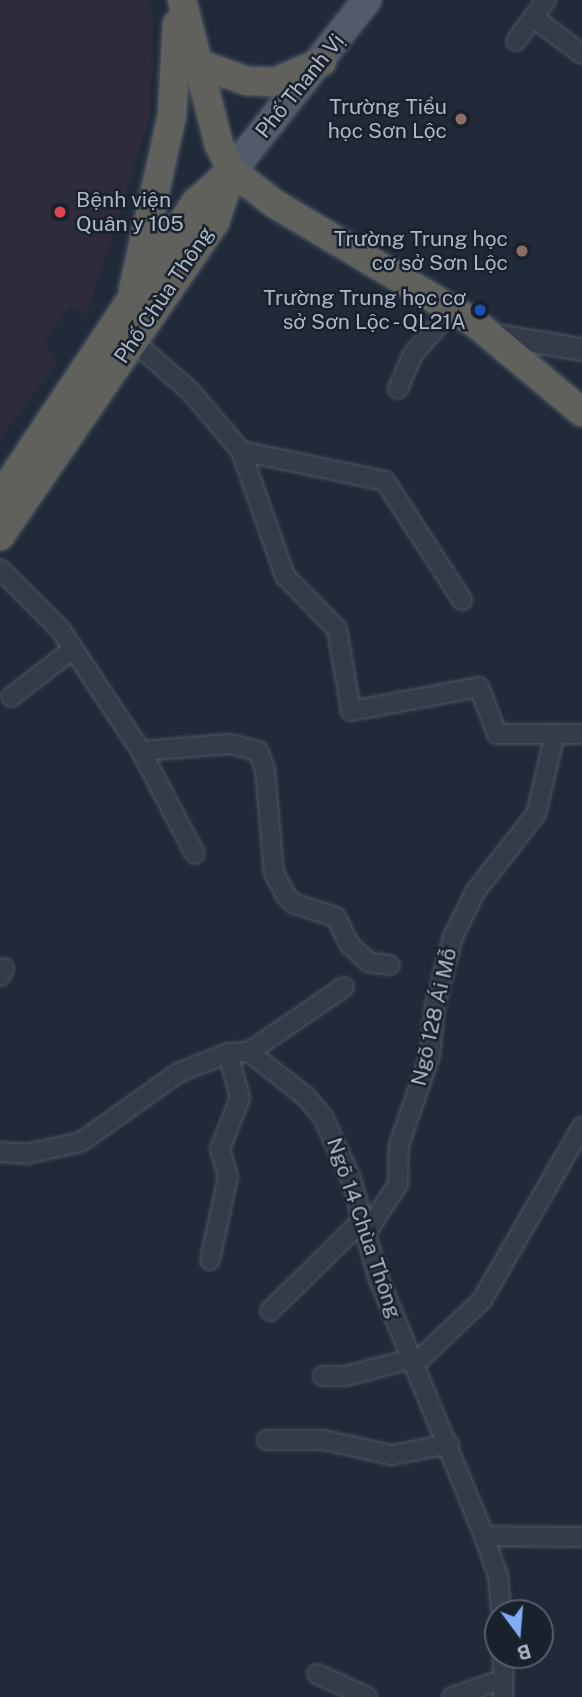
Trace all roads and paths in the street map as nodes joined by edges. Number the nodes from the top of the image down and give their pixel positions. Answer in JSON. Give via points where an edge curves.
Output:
{"nodes":[{"id":1,"x":176,"y":0,"type":"edge"},
{"id":2,"x":182,"y":0,"type":"edge"},
{"id":3,"x":367,"y":0,"type":"edge"},
{"id":4,"x":546,"y":0,"type":"edge"},
{"id":5,"x":534,"y":18,"type":"junction"},
{"id":6,"x":516,"y":41,"type":"dead end"},
{"id":7,"x":582,"y":54,"type":"edge"},
{"id":8,"x":322,"y":62,"type":"junction"},
{"id":9,"x":199,"y":64,"type":"junction"},
{"id":10,"x":232,"y":171,"type":"junction"},
{"id":11,"x":127,"y":310,"type":"junction"},
{"id":12,"x":452,"y":310,"type":"junction"},
{"id":13,"x":487,"y":333,"type":"junction"},
{"id":14,"x":119,"y":347,"type":"junction"},
{"id":15,"x":582,"y":349,"type":"edge"},
{"id":16,"x":398,"y":389,"type":"dead end"},
{"id":17,"x":582,"y":412,"type":"edge"},
{"id":18,"x":241,"y":451,"type":"junction"},
{"id":19,"x":0,"y":497,"type":"edge"},
{"id":20,"x":0,"y":536,"type":"edge"},
{"id":21,"x":0,"y":569,"type":"edge"},
{"id":22,"x":462,"y":600,"type":"dead end"},
{"id":23,"x":73,"y":649,"type":"junction"},
{"id":24,"x":12,"y":697,"type":"dead end"},
{"id":25,"x":555,"y":734,"type":"junction"},
{"id":26,"x":582,"y":734,"type":"edge"},
{"id":27,"x":141,"y":751,"type":"junction"},
{"id":28,"x":195,"y":854,"type":"dead end"},
{"id":29,"x":390,"y":965,"type":"dead end"},
{"id":30,"x":345,"y":987,"type":"dead end"},
{"id":31,"x":250,"y":1052,"type":"junction"},
{"id":32,"x":228,"y":1053,"type":"junction"},
{"id":33,"x":582,"y":1127,"type":"edge"},
{"id":34,"x":0,"y":1152,"type":"edge"},
{"id":35,"x":365,"y":1227,"type":"junction"},
{"id":36,"x":210,"y":1260,"type":"dead end"},
{"id":37,"x":270,"y":1311,"type":"dead end"},
{"id":38,"x":416,"y":1360,"type":"junction"},
{"id":39,"x":323,"y":1376,"type":"dead end"},
{"id":40,"x":267,"y":1440,"type":"dead end"},
{"id":41,"x":449,"y":1444,"type":"junction"},
{"id":42,"x":484,"y":1536,"type":"junction"},
{"id":43,"x":582,"y":1537,"type":"edge"},
{"id":44,"x":500,"y":1599,"type":"edge"},
{"id":45,"x":503,"y":1669,"type":"edge"},
{"id":46,"x":317,"y":1674,"type":"dead end"},
{"id":47,"x":503,"y":1688,"type":"edge"},
{"id":48,"x":367,"y":1697,"type":"edge"},
{"id":49,"x":452,"y":1697,"type":"edge"}],
"edges":[{"from":1,"to":11,"type":"highway","via":[[179,68],[172,116]]},
{"from":2,"to":9,"type":"highway"},
{"from":3,"to":8,"type":"main road","name":"Phố Thanh Vị"},
{"from":4,"to":5,"type":"street"},
{"from":5,"to":6,"type":"street"},
{"from":5,"to":7,"type":"street"},
{"from":8,"to":9,"type":"highway","via":[[275,82],[247,81]]},
{"from":8,"to":10,"type":"main road","name":"Phố Thanh Vị"},
{"from":9,"to":10,"type":"highway","via":[[219,145]]},
{"from":10,"to":11,"type":"highway","name":"Phố Chùa Thông","via":[[196,202]]},
{"from":10,"to":12,"type":"highway","via":[[275,204]]},
{"from":10,"to":14,"type":"highway","name":"Phố Chùa Thông","via":[[215,222]]},
{"from":11,"to":14,"type":"highway","name":"Phố Chùa Thông"},
{"from":12,"to":13,"type":"highway"},
{"from":12,"to":16,"type":"street","via":[[413,354]]},
{"from":13,"to":15,"type":"street"},
{"from":13,"to":17,"type":"highway"},
{"from":14,"to":18,"type":"street","via":[[191,392]]},
{"from":14,"to":19,"type":"highway","name":"Phố Chùa Thông"},
{"from":14,"to":20,"type":"highway","name":"Phố Chùa Thông"},
{"from":18,"to":22,"type":"street","via":[[385,481]]},
{"from":18,"to":25,"type":"street","via":[[285,576],[337,629],[351,711],[479,687],[497,734]]},
{"from":21,"to":23,"type":"street"},
{"from":23,"to":24,"type":"street"},
{"from":23,"to":27,"type":"street"},
{"from":25,"to":26,"type":"street"},
{"from":25,"to":35,"type":"street","name":"Ngõ 128 Ái Mỗ","via":[[536,814],[475,892],[453,937],[435,1005],[430,1055],[399,1145],[398,1184]]},
{"from":27,"to":28,"type":"street"},
{"from":27,"to":29,"type":"street","via":[[230,744],[258,751],[265,769],[274,873],[286,895],[295,904],[337,917],[349,944],[368,962]]},
{"from":30,"to":31,"type":"street"},
{"from":31,"to":32,"type":"street"},
{"from":31,"to":35,"type":"street","name":"Ngõ 14 Chùa Thông","via":[[305,1096],[323,1117]]},
{"from":32,"to":34,"type":"street","via":[[178,1073],[81,1142],[26,1154]]},
{"from":32,"to":36,"type":"street","via":[[240,1098],[220,1149],[229,1177]]},
{"from":33,"to":38,"type":"street","via":[[482,1300]]},
{"from":35,"to":37,"type":"street","name":"Ngõ 128 Ái Mỗ"},
{"from":35,"to":38,"type":"street","name":"Ngõ 14 Chùa Thông","via":[[378,1277]]},
{"from":38,"to":39,"type":"street","via":[[346,1376]]},
{"from":38,"to":41,"type":"street","name":"Ngõ 14 Chùa Thông"},
{"from":40,"to":41,"type":"street","via":[[323,1440],[392,1455]]},
{"from":41,"to":42,"type":"street","name":"Ngõ 14 Chùa Thông"},
{"from":42,"to":43,"type":"street"},
{"from":42,"to":44,"type":"street","name":"Ngõ 14 Chùa Thông","via":[[498,1576]]},
{"from":45,"to":47,"type":"street"},
{"from":46,"to":48,"type":"street"},
{"from":47,"to":49,"type":"street"}]}
